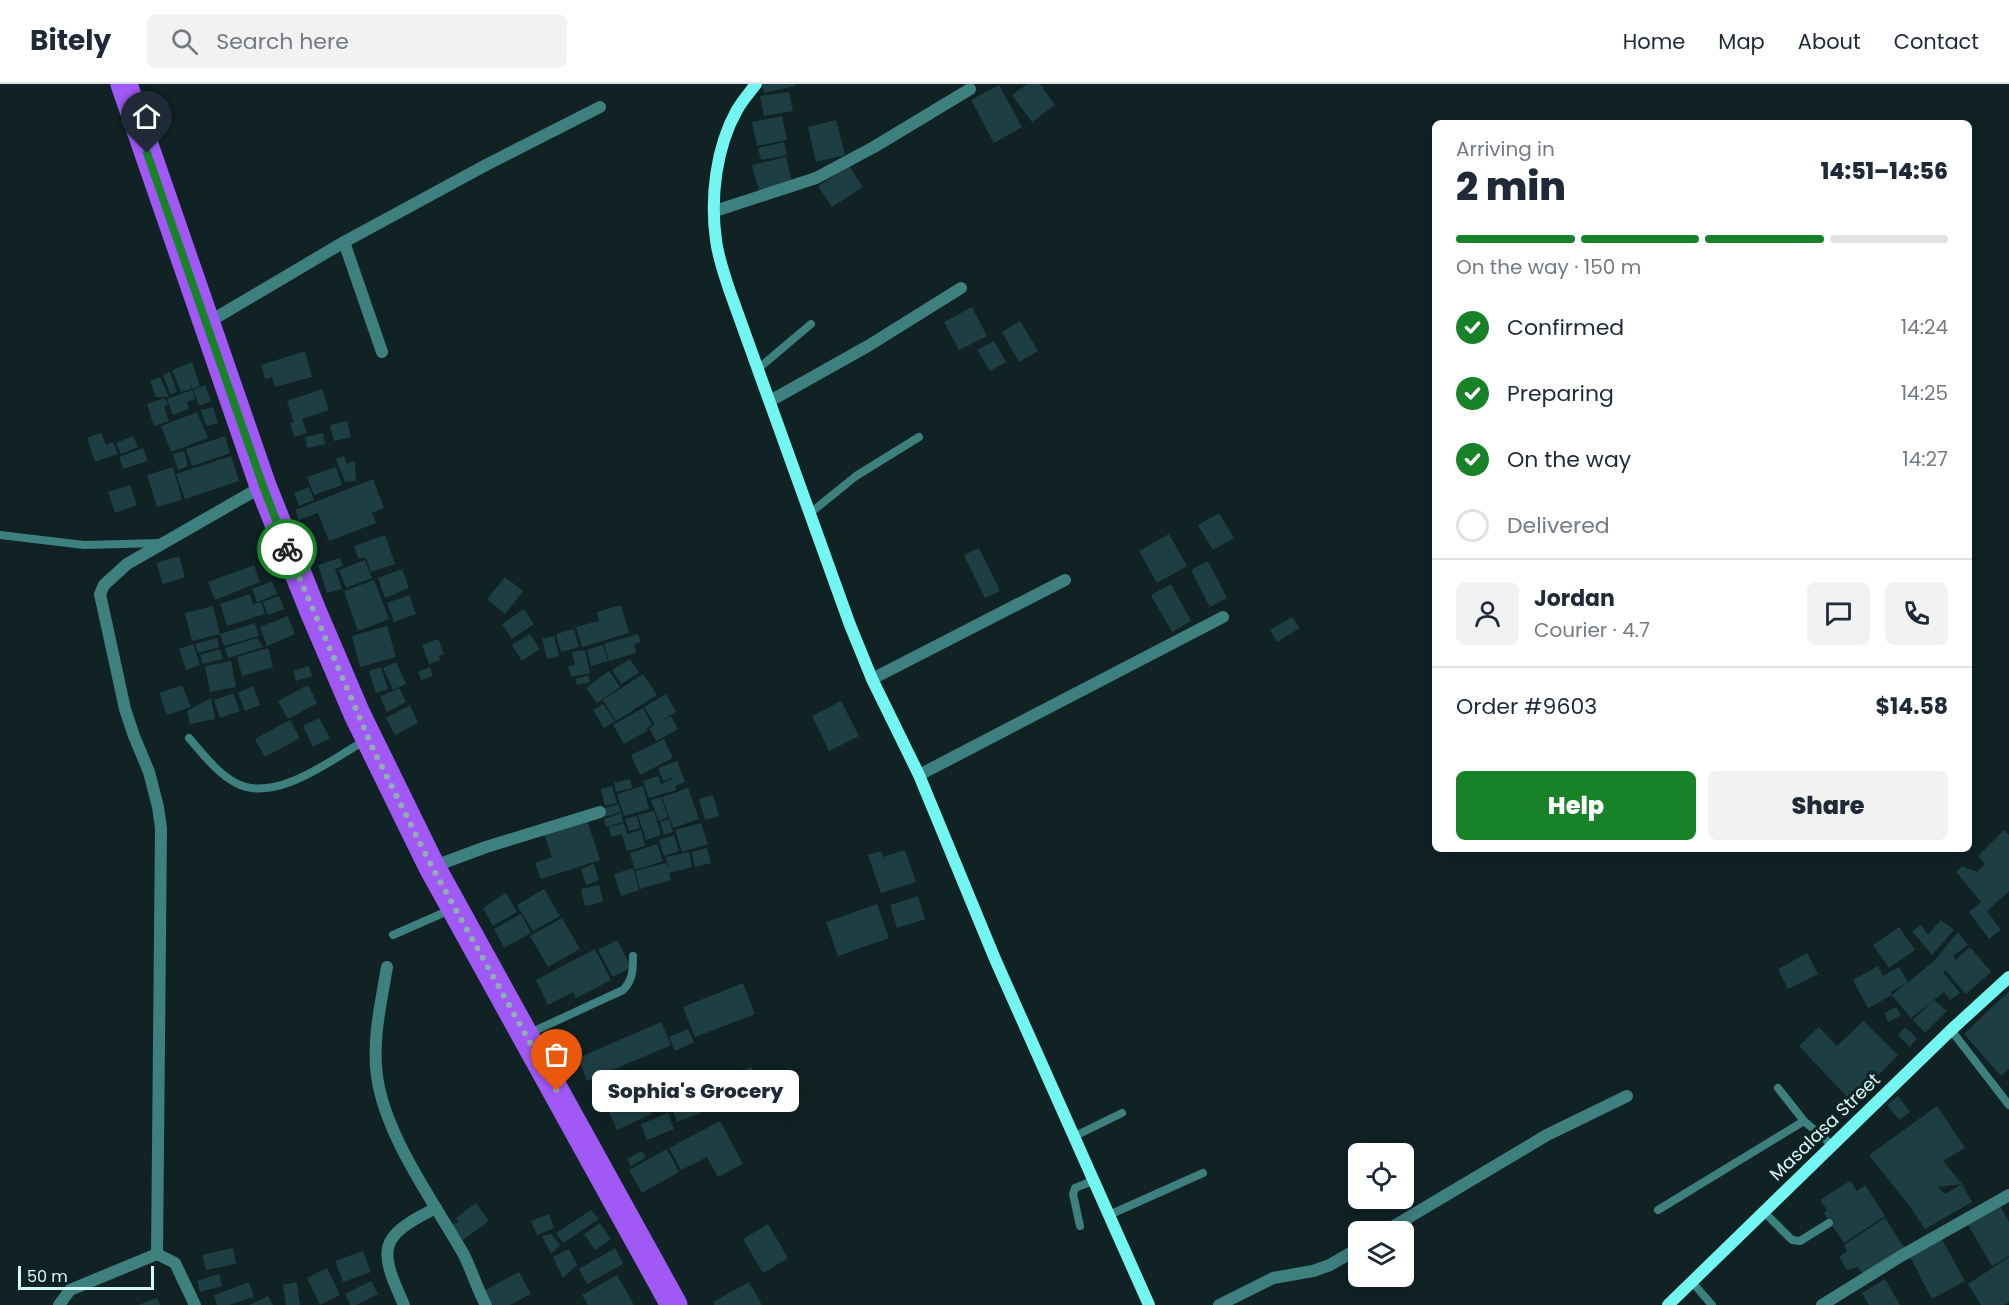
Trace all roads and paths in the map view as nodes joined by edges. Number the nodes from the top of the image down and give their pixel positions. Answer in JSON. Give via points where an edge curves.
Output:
{"nodes":[{"id":1,"x":124,"y":84,"type":"edge"},
{"id":2,"x":756,"y":84,"type":"edge"},
{"id":3,"x":970,"y":89,"type":"dead end"},
{"id":4,"x":600,"y":107,"type":"dead end"},
{"id":5,"x":715,"y":211,"type":"junction"},
{"id":6,"x":344,"y":242,"type":"junction"},
{"id":7,"x":961,"y":288,"type":"dead end"},
{"id":8,"x":207,"y":323,"type":"junction"},
{"id":9,"x":811,"y":324,"type":"dead end"},
{"id":10,"x":382,"y":352,"type":"dead end"},
{"id":11,"x":758,"y":369,"type":"junction"},
{"id":12,"x":770,"y":401,"type":"junction"},
{"id":13,"x":919,"y":437,"type":"dead end"},
{"id":14,"x":263,"y":486,"type":"junction"},
{"id":15,"x":809,"y":514,"type":"junction"},
{"id":16,"x":0,"y":535,"type":"edge"},
{"id":17,"x":164,"y":543,"type":"junction"},
{"id":18,"x":1065,"y":580,"type":"dead end"},
{"id":19,"x":1223,"y":617,"type":"dead end"},
{"id":20,"x":872,"y":679,"type":"junction"},
{"id":21,"x":189,"y":738,"type":"dead end"},
{"id":22,"x":368,"y":739,"type":"junction"},
{"id":23,"x":919,"y":776,"type":"junction"},
{"id":24,"x":600,"y":812,"type":"dead end"},
{"id":25,"x":432,"y":867,"type":"junction"},
{"id":26,"x":454,"y":908,"type":"junction"},
{"id":27,"x":393,"y":935,"type":"dead end"},
{"id":28,"x":633,"y":956,"type":"dead end"},
{"id":29,"x":387,"y":967,"type":"dead end"},
{"id":30,"x":2009,"y":977,"type":"edge"},
{"id":31,"x":1951,"y":1030,"type":"junction"},
{"id":32,"x":525,"y":1035,"type":"junction"},
{"id":33,"x":1778,"y":1088,"type":"dead end"},
{"id":34,"x":1627,"y":1096,"type":"dead end"},
{"id":35,"x":2009,"y":1106,"type":"edge"},
{"id":36,"x":1122,"y":1113,"type":"dead end"},
{"id":37,"x":1804,"y":1121,"type":"junction"},
{"id":38,"x":1075,"y":1136,"type":"junction"},
{"id":39,"x":1832,"y":1146,"type":"junction"},
{"id":40,"x":1203,"y":1173,"type":"dead end"},
{"id":41,"x":1095,"y":1180,"type":"junction"},
{"id":42,"x":2009,"y":1195,"type":"edge"},
{"id":43,"x":436,"y":1208,"type":"junction"},
{"id":44,"x":1658,"y":1210,"type":"dead end"},
{"id":45,"x":1764,"y":1212,"type":"junction"},
{"id":46,"x":1109,"y":1215,"type":"junction"},
{"id":47,"x":1402,"y":1221,"type":"edge"},
{"id":48,"x":1828,"y":1223,"type":"dead end"},
{"id":49,"x":1080,"y":1226,"type":"dead end"},
{"id":50,"x":157,"y":1254,"type":"junction"},
{"id":51,"x":1348,"y":1254,"type":"edge"},
{"id":52,"x":1692,"y":1282,"type":"junction"},
{"id":53,"x":1239,"y":1301,"type":"edge"},
{"id":54,"x":59,"y":1305,"type":"edge"},
{"id":55,"x":195,"y":1305,"type":"edge"},
{"id":56,"x":404,"y":1305,"type":"edge"},
{"id":57,"x":486,"y":1305,"type":"edge"},
{"id":58,"x":674,"y":1305,"type":"edge"},
{"id":59,"x":1149,"y":1305,"type":"edge"},
{"id":60,"x":1219,"y":1305,"type":"edge"},
{"id":61,"x":1668,"y":1305,"type":"edge"},
{"id":62,"x":1712,"y":1305,"type":"edge"},
{"id":63,"x":1822,"y":1305,"type":"edge"}],
"edges":[{"from":1,"to":8,"type":"highway"},
{"from":2,"to":5,"type":"street","via":[[738,108],[723,146]]},
{"from":3,"to":5,"type":"street","via":[[816,178]]},
{"from":4,"to":6,"type":"street"},
{"from":5,"to":11,"type":"street","via":[[719,256]]},
{"from":6,"to":8,"type":"street"},
{"from":6,"to":10,"type":"street"},
{"from":7,"to":12,"type":"street"},
{"from":8,"to":14,"type":"highway"},
{"from":9,"to":11,"type":"lane"},
{"from":11,"to":12,"type":"street"},
{"from":12,"to":15,"type":"street"},
{"from":13,"to":15,"type":"lane","via":[[856,476]]},
{"from":14,"to":17,"type":"street"},
{"from":14,"to":22,"type":"highway"},
{"from":15,"to":20,"type":"street"},
{"from":16,"to":17,"type":"lane","via":[[84,545]]},
{"from":17,"to":50,"type":"street","via":[[128,564],[104,585],[100,594],[125,708],[149,772],[161,828]]},
{"from":18,"to":20,"type":"street"},
{"from":19,"to":23,"type":"street"},
{"from":20,"to":23,"type":"street"},
{"from":21,"to":22,"type":"lane","via":[[234,782],[261,790],[288,783]]},
{"from":22,"to":25,"type":"highway"},
{"from":23,"to":38,"type":"street"},
{"from":24,"to":25,"type":"street"},
{"from":25,"to":26,"type":"highway"},
{"from":26,"to":27,"type":"lane"},
{"from":26,"to":32,"type":"highway"},
{"from":28,"to":32,"type":"lane","via":[[633,972],[623,990]]},
{"from":29,"to":43,"type":"street","via":[[375,1048],[380,1090],[393,1130]]},
{"from":30,"to":31,"type":"street","name":"Masalasa Street"},
{"from":31,"to":35,"type":"lane"},
{"from":31,"to":39,"type":"street","name":"Masalasa Street"},
{"from":32,"to":58,"type":"highway"},
{"from":33,"to":37,"type":"lane"},
{"from":34,"to":47,"type":"street","via":[[1547,1135]]},
{"from":36,"to":38,"type":"lane"},
{"from":37,"to":39,"type":"lane"},
{"from":37,"to":44,"type":"lane"},
{"from":38,"to":41,"type":"street"},
{"from":39,"to":45,"type":"street","name":"Masalasa Street"},
{"from":40,"to":46,"type":"lane"},
{"from":41,"to":46,"type":"street"},
{"from":41,"to":49,"type":"lane","via":[[1075,1188],[1073,1194]]},
{"from":42,"to":63,"type":"street"},
{"from":43,"to":56,"type":"street","via":[[400,1229],[388,1245],[388,1261]]},
{"from":43,"to":57,"type":"street"},
{"from":45,"to":48,"type":"lane","via":[[1792,1240],[1800,1241]]},
{"from":45,"to":52,"type":"street","name":"Masalasa Street"},
{"from":46,"to":59,"type":"street"},
{"from":50,"to":54,"type":"street","via":[[70,1290]]},
{"from":50,"to":55,"type":"street","via":[[175,1263]]},
{"from":51,"to":53,"type":"street","via":[[1313,1271],[1273,1278]]},
{"from":52,"to":61,"type":"street","name":"Masalasa Street"},
{"from":52,"to":62,"type":"lane"},
{"from":53,"to":60,"type":"street"}]}
